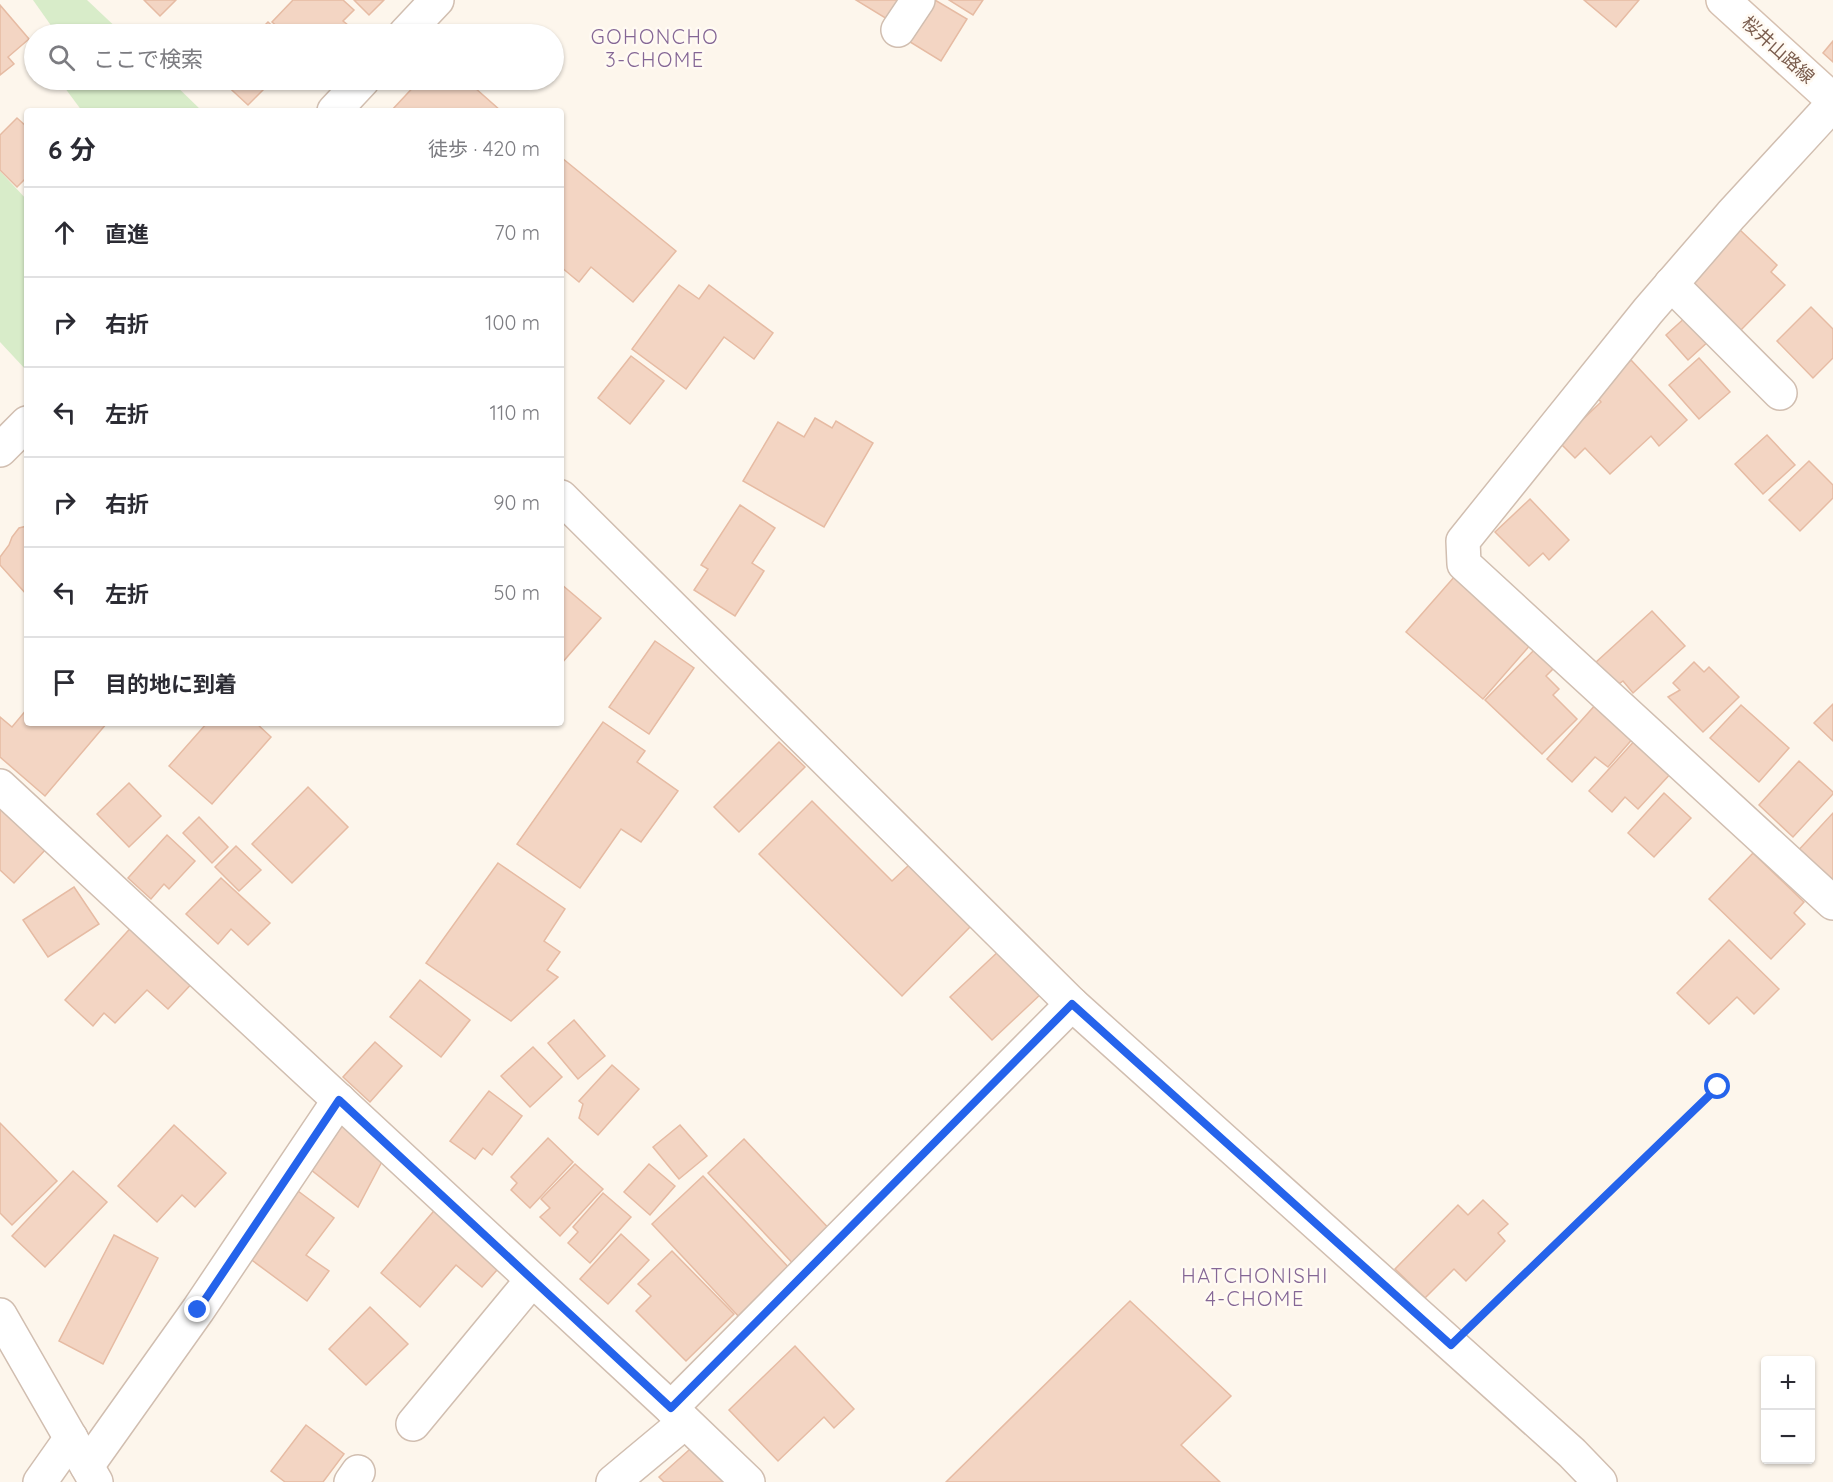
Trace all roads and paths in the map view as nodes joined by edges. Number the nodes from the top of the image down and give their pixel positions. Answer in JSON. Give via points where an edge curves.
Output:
{"nodes":[{"id":1,"x":437,"y":0,"type":"edge"},
{"id":2,"x":918,"y":0,"type":"edge"},
{"id":3,"x":1723,"y":0,"type":"edge"},
{"id":4,"x":414,"y":24,"type":"edge"},
{"id":5,"x":898,"y":30,"type":"dead end"},
{"id":6,"x":354,"y":90,"type":"edge"},
{"id":7,"x":1833,"y":102,"type":"edge"},
{"id":8,"x":337,"y":108,"type":"edge"},
{"id":9,"x":1671,"y":284,"type":"junction"},
{"id":10,"x":1780,"y":393,"type":"dead end"},
{"id":11,"x":24,"y":426,"type":"edge"},
{"id":12,"x":0,"y":450,"type":"edge"},
{"id":13,"x":564,"y":500,"type":"edge"},
{"id":14,"x":0,"y":786,"type":"edge"},
{"id":15,"x":1833,"y":903,"type":"edge"},
{"id":16,"x":1072,"y":1004,"type":"junction"},
{"id":17,"x":1718,"y":1087,"type":"dead end"},
{"id":18,"x":339,"y":1100,"type":"junction"},
{"id":19,"x":532,"y":1280,"type":"junction"},
{"id":20,"x":0,"y":1315,"type":"edge"},
{"id":21,"x":1451,"y":1345,"type":"junction"},
{"id":22,"x":678,"y":1415,"type":"junction"},
{"id":23,"x":413,"y":1424,"type":"dead end"},
{"id":24,"x":71,"y":1438,"type":"junction"},
{"id":25,"x":91,"y":1474,"type":"edge"},
{"id":26,"x":40,"y":1482,"type":"edge"},
{"id":27,"x":613,"y":1482,"type":"edge"},
{"id":28,"x":748,"y":1482,"type":"edge"},
{"id":29,"x":1600,"y":1482,"type":"edge"}],
"edges":[{"from":1,"to":4,"type":"street"},
{"from":2,"to":5,"type":"street"},
{"from":3,"to":7,"type":"street","name":"桜井山路線"},
{"from":6,"to":8,"type":"street"},
{"from":7,"to":9,"type":"street"},
{"from":9,"to":10,"type":"street"},
{"from":9,"to":15,"type":"street","via":[[1463,541],[1464,564]]},
{"from":11,"to":12,"type":"street"},
{"from":13,"to":16,"type":"street"},
{"from":14,"to":18,"type":"street"},
{"from":16,"to":21,"type":"street"},
{"from":16,"to":22,"type":"street"},
{"from":17,"to":21,"type":"path"},
{"from":18,"to":19,"type":"street"},
{"from":18,"to":25,"type":"street"},
{"from":19,"to":22,"type":"street"},
{"from":19,"to":23,"type":"street"},
{"from":20,"to":24,"type":"street"},
{"from":21,"to":29,"type":"street"},
{"from":22,"to":27,"type":"street"},
{"from":22,"to":28,"type":"street"},
{"from":24,"to":25,"type":"street"},
{"from":24,"to":26,"type":"street"}]}
